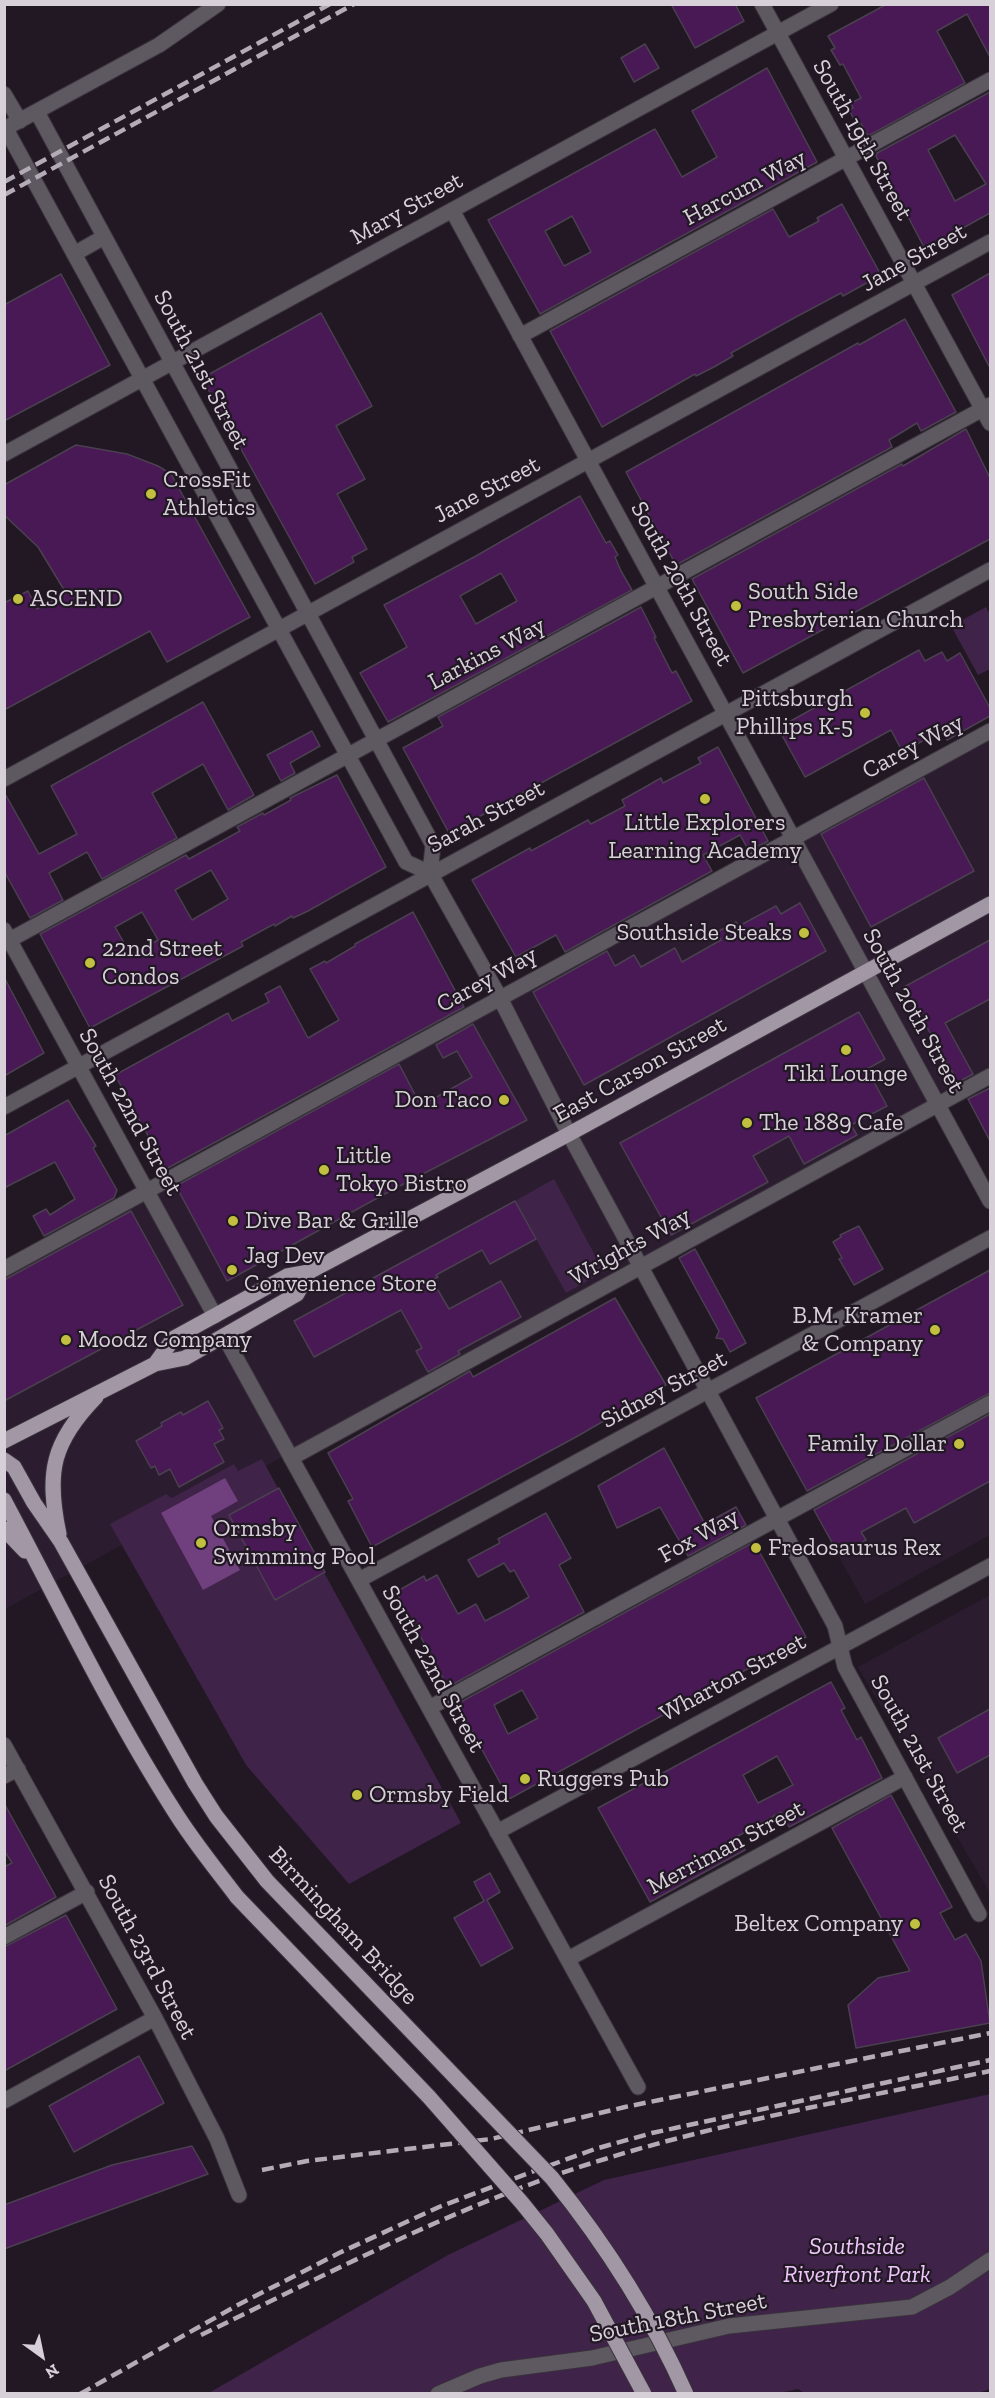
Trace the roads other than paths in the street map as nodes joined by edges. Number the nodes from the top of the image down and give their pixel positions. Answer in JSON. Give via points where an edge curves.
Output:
{"nodes":[{"id":1,"x":218,"y":4,"type":"edge"},
{"id":2,"x":762,"y":4,"type":"edge"},
{"id":3,"x":831,"y":4,"type":"edge"},
{"id":4,"x":778,"y":34,"type":"junction"},
{"id":5,"x":990,"y":80,"type":"edge"},
{"id":6,"x":4,"y":94,"type":"edge"},
{"id":7,"x":37,"y":112,"type":"junction"},
{"id":8,"x":10,"y":126,"type":"edge"},
{"id":9,"x":847,"y":159,"type":"junction"},
{"id":10,"x":452,"y":210,"type":"junction"},
{"id":11,"x":104,"y":237,"type":"junction"},
{"id":12,"x":990,"y":242,"type":"edge"},
{"id":13,"x":74,"y":254,"type":"junction"},
{"id":14,"x":914,"y":283,"type":"junction"},
{"id":15,"x":520,"y":336,"type":"junction"},
{"id":16,"x":173,"y":363,"type":"junction"},
{"id":17,"x":144,"y":379,"type":"junction"},
{"id":18,"x":987,"y":407,"type":"edge"},
{"id":19,"x":990,"y":423,"type":"edge"},
{"id":20,"x":4,"y":454,"type":"edge"},
{"id":21,"x":588,"y":461,"type":"junction"},
{"id":22,"x":990,"y":570,"type":"edge"},
{"id":23,"x":658,"y":587,"type":"junction"},
{"id":24,"x":306,"y":613,"type":"junction"},
{"id":25,"x":279,"y":628,"type":"junction"},
{"id":26,"x":726,"y":713,"type":"junction"},
{"id":27,"x":990,"y":731,"type":"edge"},
{"id":28,"x":375,"y":740,"type":"junction"},
{"id":29,"x":347,"y":754,"type":"junction"},
{"id":30,"x":4,"y":779,"type":"edge"},
{"id":31,"x":794,"y":838,"type":"junction"},
{"id":32,"x":430,"y":873,"type":"junction"},
{"id":33,"x":990,"y":904,"type":"edge"},
{"id":34,"x":6,"y":938,"type":"edge"},
{"id":35,"x":865,"y":973,"type":"junction"},
{"id":36,"x":500,"y":998,"type":"junction"},
{"id":37,"x":78,"y":1067,"type":"junction"},
{"id":38,"x":990,"y":1076,"type":"edge"},
{"id":39,"x":938,"y":1105,"type":"junction"},
{"id":40,"x":4,"y":1107,"type":"edge"},
{"id":41,"x":569,"y":1134,"type":"junction"},
{"id":42,"x":148,"y":1190,"type":"junction"},
{"id":43,"x":990,"y":1201,"type":"edge"},
{"id":44,"x":990,"y":1238,"type":"edge"},
{"id":45,"x":641,"y":1267,"type":"junction"},
{"id":46,"x":4,"y":1269,"type":"edge"},
{"id":47,"x":309,"y":1272,"type":"junction"},
{"id":48,"x":215,"y":1316,"type":"junction"},
{"id":49,"x":224,"y":1336,"type":"junction"},
{"id":50,"x":155,"y":1364,"type":"junction"},
{"id":51,"x":103,"y":1390,"type":"junction"},
{"id":52,"x":708,"y":1392,"type":"junction"},
{"id":53,"x":990,"y":1403,"type":"edge"},
{"id":54,"x":4,"y":1441,"type":"edge"},
{"id":55,"x":291,"y":1458,"type":"junction"},
{"id":56,"x":4,"y":1460,"type":"edge"},
{"id":57,"x":4,"y":1500,"type":"edge"},
{"id":58,"x":777,"y":1519,"type":"junction"},
{"id":59,"x":4,"y":1529,"type":"edge"},
{"id":60,"x":61,"y":1542,"type":"junction"},
{"id":61,"x":33,"y":1559,"type":"junction"},
{"id":62,"x":990,"y":1566,"type":"edge"},
{"id":63,"x":358,"y":1580,"type":"junction"},
{"id":64,"x":840,"y":1646,"type":"junction"},
{"id":65,"x":429,"y":1708,"type":"junction"},
{"id":66,"x":4,"y":1745,"type":"edge"},
{"id":67,"x":11,"y":1772,"type":"edge"},
{"id":68,"x":905,"y":1776,"type":"junction"},
{"id":69,"x":497,"y":1832,"type":"junction"},
{"id":70,"x":87,"y":1892,"type":"junction"},
{"id":71,"x":980,"y":1914,"type":"dead end"},
{"id":72,"x":4,"y":1937,"type":"edge"},
{"id":73,"x":568,"y":1959,"type":"junction"},
{"id":74,"x":155,"y":2018,"type":"junction"},
{"id":75,"x":638,"y":2087,"type":"dead end"},
{"id":76,"x":4,"y":2101,"type":"edge"},
{"id":77,"x":239,"y":2195,"type":"dead end"},
{"id":78,"x":990,"y":2260,"type":"edge"},
{"id":79,"x":438,"y":2394,"type":"edge"},
{"id":80,"x":644,"y":2394,"type":"edge"},
{"id":81,"x":686,"y":2394,"type":"edge"}],
"edges":[{"from":1,"to":7,"type":"street","via":[[159,45]]},
{"from":2,"to":4,"type":"street","name":"South 19th Street"},
{"from":3,"to":4,"type":"street","name":"Mary Street"},
{"from":4,"to":9,"type":"street","name":"South 19th Street"},
{"from":4,"to":10,"type":"street","name":"Mary Street"},
{"from":5,"to":9,"type":"street","name":"Harcum Way"},
{"from":6,"to":8,"type":"street"},
{"from":7,"to":8,"type":"street"},
{"from":7,"to":11,"type":"street","name":"South 21st Street"},
{"from":8,"to":13,"type":"street"},
{"from":9,"to":14,"type":"street","name":"South 19th Street"},
{"from":9,"to":15,"type":"street","name":"Harcum Way"},
{"from":10,"to":15,"type":"street","name":"South 20th Street"},
{"from":10,"to":16,"type":"street","name":"Mary Street"},
{"from":11,"to":13,"type":"street"},
{"from":11,"to":16,"type":"street","name":"South 21st Street"},
{"from":12,"to":14,"type":"street","name":"Jane Street"},
{"from":13,"to":17,"type":"street"},
{"from":14,"to":18,"type":"street","name":"South 19th Street"},
{"from":14,"to":21,"type":"street","name":"Jane Street"},
{"from":15,"to":21,"type":"street","name":"South 20th Street"},
{"from":16,"to":17,"type":"street","name":"Mary Street"},
{"from":16,"to":24,"type":"street","name":"South 21st Street"},
{"from":17,"to":20,"type":"street","name":"Mary Street"},
{"from":17,"to":25,"type":"street"},
{"from":18,"to":19,"type":"street","name":"South 19th Street"},
{"from":18,"to":23,"type":"street","name":"Larkins Way"},
{"from":21,"to":23,"type":"street","name":"South 20th Street"},
{"from":21,"to":24,"type":"street","name":"Jane Street"},
{"from":22,"to":26,"type":"street","name":"Sarah Street"},
{"from":23,"to":26,"type":"street","name":"South 20th Street"},
{"from":23,"to":28,"type":"street","name":"Larkins Way"},
{"from":24,"to":25,"type":"street","name":"Jane Street"},
{"from":24,"to":28,"type":"street","name":"South 21st Street"},
{"from":25,"to":29,"type":"street"},
{"from":25,"to":30,"type":"street","name":"Jane Street"},
{"from":26,"to":31,"type":"street","name":"South 20th Street"},
{"from":26,"to":32,"type":"street","name":"Sarah Street"},
{"from":27,"to":31,"type":"street","name":"Carey Way"},
{"from":28,"to":29,"type":"street","name":"Larkins Way"},
{"from":28,"to":32,"type":"street","name":"South 21st Street","via":[[433,845]]},
{"from":29,"to":32,"type":"street","via":[[406,862]]},
{"from":29,"to":34,"type":"street","name":"Larkins Way"},
{"from":31,"to":35,"type":"street","name":"South 20th Street"},
{"from":31,"to":36,"type":"street","name":"Carey Way"},
{"from":32,"to":36,"type":"street","name":"South 21st Street"},
{"from":32,"to":37,"type":"street","name":"Sarah Street"},
{"from":33,"to":35,"type":"main road","name":"East Carson Street"},
{"from":34,"to":37,"type":"street","name":"South 22nd Street"},
{"from":35,"to":39,"type":"street","name":"South 20th Street"},
{"from":35,"to":41,"type":"main road","name":"East Carson Street"},
{"from":36,"to":41,"type":"street","name":"South 21st Street"},
{"from":36,"to":42,"type":"street","name":"Carey Way"},
{"from":37,"to":40,"type":"street","name":"Sarah Street"},
{"from":37,"to":42,"type":"street","name":"South 22nd Street"},
{"from":38,"to":39,"type":"street","name":"Wrights Way"},
{"from":39,"to":43,"type":"street","name":"South 20th Street"},
{"from":39,"to":45,"type":"street","name":"Wrights Way"},
{"from":41,"to":45,"type":"street","name":"South 21st Street"},
{"from":41,"to":47,"type":"main road","name":"East Carson Street"},
{"from":42,"to":46,"type":"street","name":"Carey Way"},
{"from":42,"to":48,"type":"street","name":"South 22nd Street"},
{"from":44,"to":52,"type":"street","name":"Sidney Street"},
{"from":45,"to":52,"type":"street","name":"South 21st Street"},
{"from":45,"to":55,"type":"street","name":"Wrights Way"},
{"from":47,"to":48,"type":"main road","name":"East Carson Street","via":[[287,1276]]},
{"from":47,"to":49,"type":"main road","name":"East Carson Street","via":[[297,1294]]},
{"from":48,"to":50,"type":"main road","name":"East Carson Street","via":[[174,1338]]},
{"from":49,"to":50,"type":"main road","name":"East Carson Street","via":[[185,1358]]},
{"from":49,"to":55,"type":"street","name":"South 22nd Street"},
{"from":50,"to":51,"type":"main road","name":"East Carson Street"},
{"from":51,"to":54,"type":"main road","name":"East Carson Street"},
{"from":51,"to":60,"type":"main road","via":[[75,1421],[53,1468],[54,1507]]},
{"from":52,"to":58,"type":"street","name":"South 21st Street"},
{"from":52,"to":63,"type":"street","name":"Sidney Street"},
{"from":53,"to":58,"type":"street","name":"Fox Way"},
{"from":55,"to":63,"type":"street","name":"South 22nd Street"},
{"from":56,"to":60,"type":"main road","name":"Birmingham Bridge","via":[[14,1467]]},
{"from":57,"to":61,"type":"main road"},
{"from":58,"to":64,"type":"street","name":"South 21st Street","via":[[835,1626]]},
{"from":58,"to":65,"type":"street","name":"Fox Way"},
{"from":59,"to":61,"type":"main road"},
{"from":60,"to":81,"type":"main road","name":"Birmingham Bridge","bridge":true,"via":[[195,1783],[223,1825],[267,1881],[552,2178],[627,2280]]},
{"from":61,"to":80,"type":"main road","bridge":true,"via":[[173,1810],[237,1897],[429,2097],[529,2211],[594,2301]]},
{"from":62,"to":64,"type":"street","name":"Wharton Street"},
{"from":63,"to":65,"type":"street","name":"South 22nd Street"},
{"from":64,"to":68,"type":"street","name":"South 21st Street","via":[[845,1666]]},
{"from":64,"to":69,"type":"street","name":"Wharton Street"},
{"from":65,"to":69,"type":"street","name":"South 22nd Street"},
{"from":66,"to":67,"type":"street","name":"South 23rd Street"},
{"from":67,"to":70,"type":"street","name":"South 23rd Street"},
{"from":68,"to":71,"type":"street","name":"South 21st Street"},
{"from":68,"to":73,"type":"street","name":"Merriman Street"},
{"from":69,"to":73,"type":"street","name":"South 22nd Street"},
{"from":70,"to":72,"type":"street"},
{"from":70,"to":74,"type":"street","name":"South 23rd Street"},
{"from":73,"to":75,"type":"street","name":"South 22nd Street"},
{"from":74,"to":76,"type":"street"},
{"from":74,"to":77,"type":"street","name":"South 23rd Street","via":[[217,2139]]},
{"from":78,"to":79,"type":"street","name":"South 18th Street","via":[[912,2307],[729,2326],[592,2358],[501,2370]]}]}
